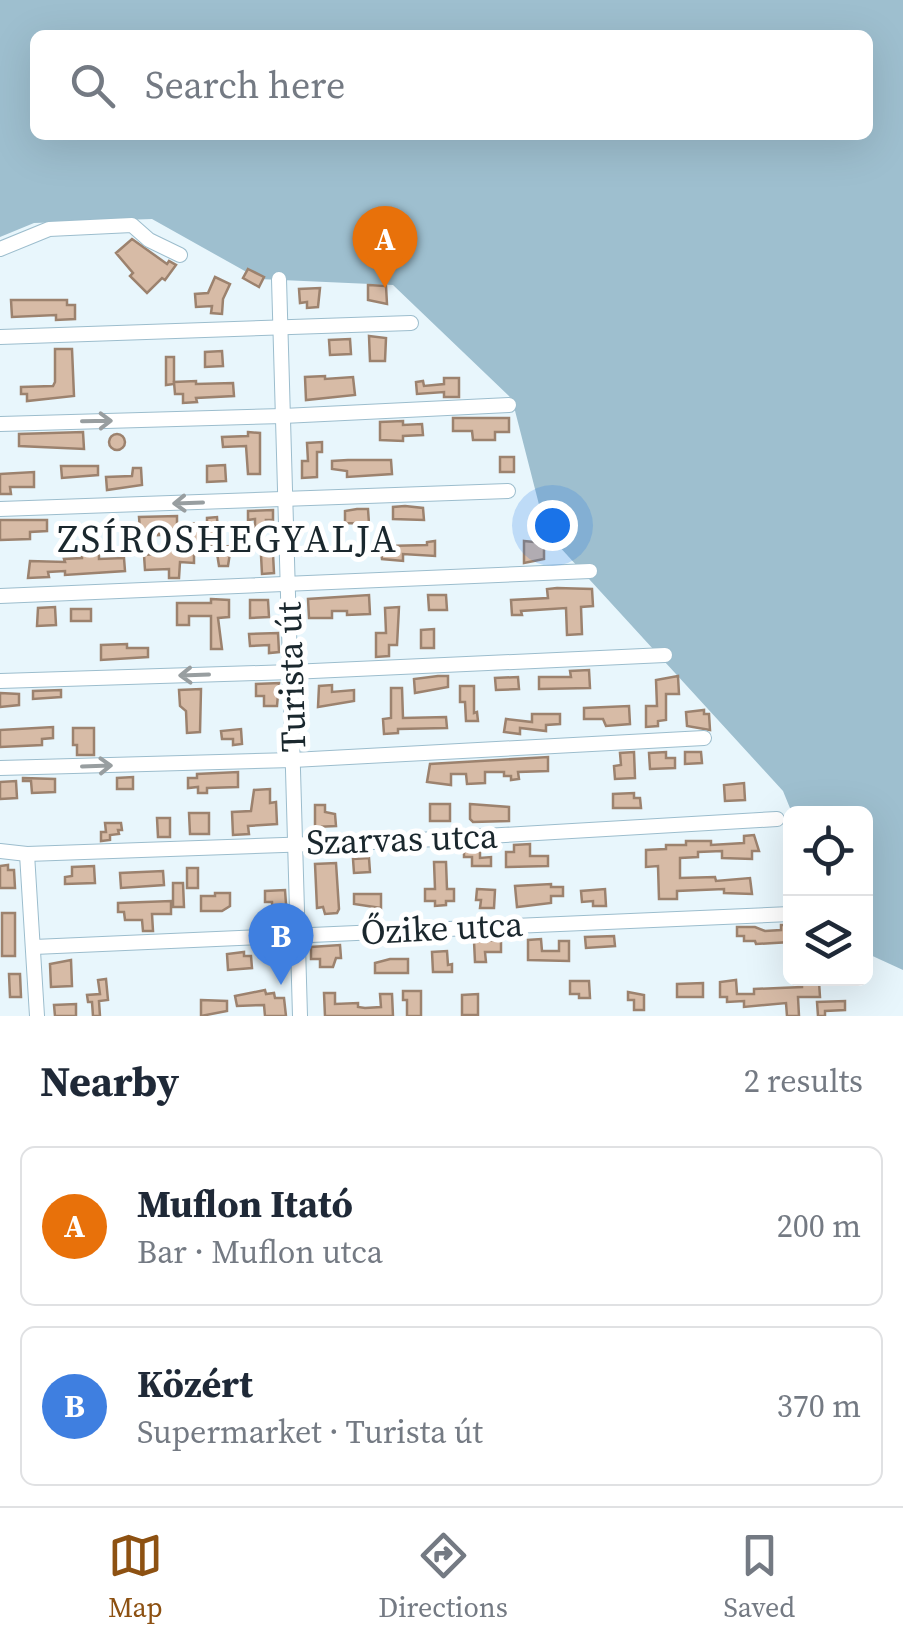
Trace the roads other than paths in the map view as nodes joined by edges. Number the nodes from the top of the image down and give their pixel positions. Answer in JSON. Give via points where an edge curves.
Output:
{"nodes":[{"id":1,"x":0,"y":249,"type":"edge"},
{"id":2,"x":180,"y":255,"type":"dead end"},
{"id":3,"x":279,"y":279,"type":"dead end"},
{"id":4,"x":411,"y":323,"type":"dead end"},
{"id":5,"x":281,"y":328,"type":"junction"},
{"id":6,"x":0,"y":337,"type":"edge"},
{"id":7,"x":509,"y":405,"type":"dead end"},
{"id":8,"x":284,"y":416,"type":"junction"},
{"id":9,"x":0,"y":424,"type":"edge"},
{"id":10,"x":508,"y":491,"type":"dead end"},
{"id":11,"x":286,"y":500,"type":"junction"},
{"id":12,"x":0,"y":509,"type":"edge"},
{"id":13,"x":590,"y":571,"type":"dead end"},
{"id":14,"x":288,"y":586,"type":"junction"},
{"id":15,"x":0,"y":596,"type":"edge"},
{"id":16,"x":665,"y":655,"type":"dead end"},
{"id":17,"x":291,"y":672,"type":"junction"},
{"id":18,"x":0,"y":681,"type":"edge"},
{"id":19,"x":704,"y":738,"type":"dead end"},
{"id":20,"x":293,"y":760,"type":"junction"},
{"id":21,"x":0,"y":768,"type":"edge"},
{"id":22,"x":778,"y":819,"type":"dead end"},
{"id":23,"x":296,"y":843,"type":"junction"},
{"id":24,"x":0,"y":850,"type":"edge"},
{"id":25,"x":27,"y":854,"type":"junction"},
{"id":26,"x":783,"y":914,"type":"edge"},
{"id":27,"x":298,"y":936,"type":"junction"},
{"id":28,"x":34,"y":947,"type":"junction"},
{"id":29,"x":37,"y":1016,"type":"edge"},
{"id":30,"x":300,"y":1016,"type":"edge"}],
"edges":[{"from":1,"to":2,"type":"street","via":[[49,229],[132,226]]},
{"from":3,"to":5,"type":"street","name":"Turista út"},
{"from":4,"to":5,"type":"street"},
{"from":5,"to":6,"type":"street"},
{"from":5,"to":8,"type":"street","name":"Turista út"},
{"from":7,"to":8,"type":"street"},
{"from":9,"to":8,"type":"street","one_way":true},
{"from":8,"to":11,"type":"street","name":"Turista út"},
{"from":10,"to":11,"type":"street"},
{"from":11,"to":12,"type":"street","one_way":true},
{"from":11,"to":14,"type":"street","name":"Turista út"},
{"from":13,"to":14,"type":"street"},
{"from":14,"to":15,"type":"street"},
{"from":14,"to":17,"type":"street","name":"Turista út"},
{"from":16,"to":17,"type":"street"},
{"from":17,"to":18,"type":"street","one_way":true},
{"from":17,"to":20,"type":"street","name":"Turista út"},
{"from":19,"to":20,"type":"street"},
{"from":21,"to":20,"type":"street","one_way":true},
{"from":20,"to":23,"type":"street","name":"Turista út"},
{"from":22,"to":23,"type":"street","name":"Szarvas utca"},
{"from":23,"to":25,"type":"street","name":"Szarvas utca"},
{"from":23,"to":27,"type":"street","name":"Turista út"},
{"from":24,"to":25,"type":"street","name":"Szarvas utca"},
{"from":25,"to":28,"type":"street"},
{"from":26,"to":27,"type":"street","name":"Őzike utca"},
{"from":27,"to":28,"type":"street","name":"Őzike utca"},
{"from":27,"to":30,"type":"street","name":"Turista út"},
{"from":28,"to":29,"type":"street"}]}
